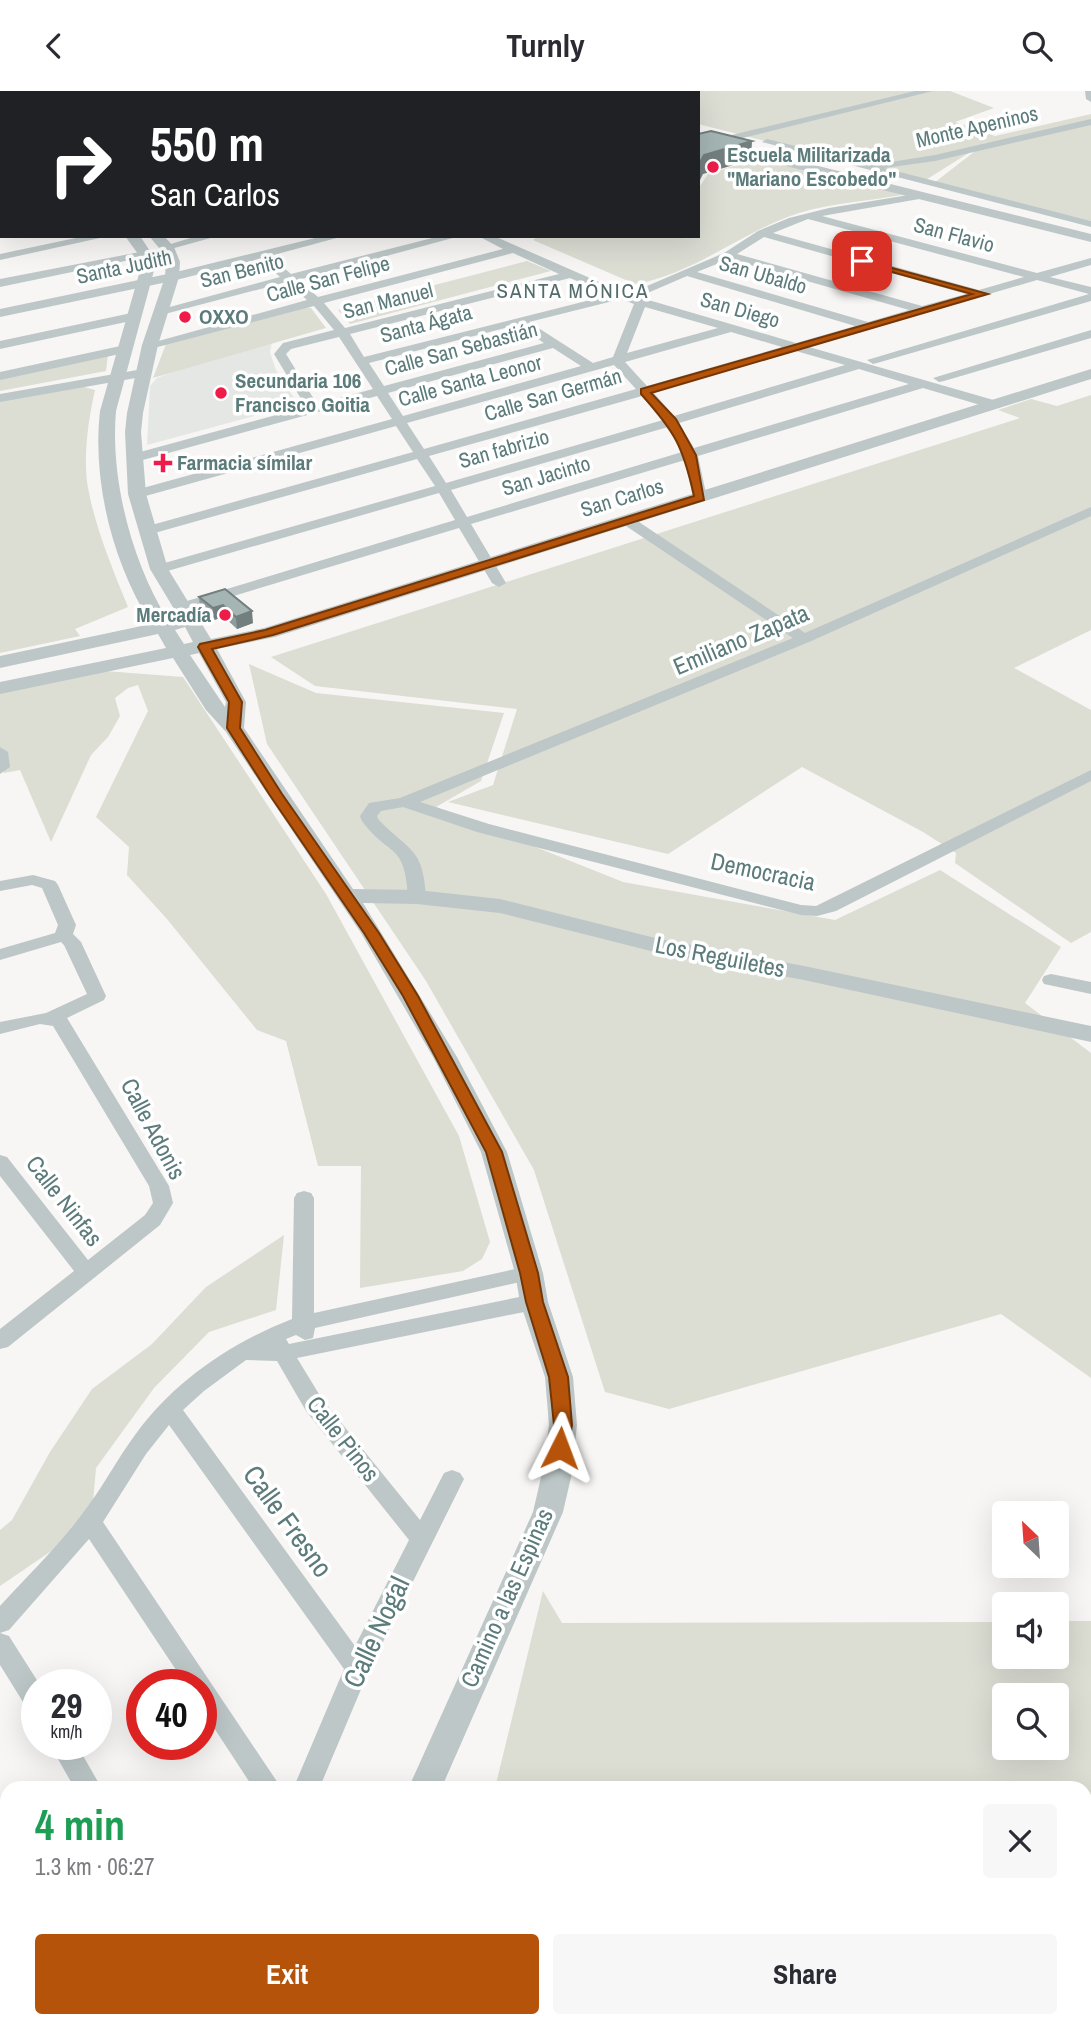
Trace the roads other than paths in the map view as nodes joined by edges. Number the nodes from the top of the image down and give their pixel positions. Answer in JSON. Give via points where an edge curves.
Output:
{"nodes":[{"id":1,"x":928,"y":91,"type":"edge"},
{"id":2,"x":1090,"y":91,"type":"edge"},
{"id":3,"x":889,"y":96,"type":"edge"},
{"id":4,"x":1091,"y":99,"type":"edge"},
{"id":5,"x":1091,"y":121,"type":"edge"},
{"id":6,"x":700,"y":130,"type":"edge"},
{"id":7,"x":732,"y":138,"type":"junction"},
{"id":8,"x":702,"y":143,"type":"edge"},
{"id":9,"x":768,"y":150,"type":"junction"},
{"id":10,"x":870,"y":167,"type":"junction"},
{"id":11,"x":814,"y":169,"type":"junction"},
{"id":12,"x":921,"y":195,"type":"junction"},
{"id":13,"x":807,"y":216,"type":"junction"},
{"id":14,"x":1091,"y":224,"type":"edge"},
{"id":15,"x":762,"y":233,"type":"junction"},
{"id":16,"x":93,"y":238,"type":"edge"},
{"id":17,"x":133,"y":238,"type":"edge"},
{"id":18,"x":195,"y":238,"type":"edge"},
{"id":19,"x":330,"y":238,"type":"edge"},
{"id":20,"x":446,"y":238,"type":"edge"},
{"id":21,"x":493,"y":238,"type":"edge"},
{"id":22,"x":1091,"y":238,"type":"edge"},
{"id":23,"x":161,"y":242,"type":"edge"},
{"id":24,"x":515,"y":243,"type":"edge"},
{"id":25,"x":145,"y":254,"type":"junction"},
{"id":26,"x":262,"y":255,"type":"junction"},
{"id":27,"x":728,"y":255,"type":"junction"},
{"id":28,"x":0,"y":257,"type":"edge"},
{"id":29,"x":1091,"y":261,"type":"edge"},
{"id":30,"x":688,"y":273,"type":"junction"},
{"id":31,"x":572,"y":274,"type":"junction"},
{"id":32,"x":172,"y":277,"type":"junction"},
{"id":33,"x":1038,"y":278,"type":"junction"},
{"id":34,"x":291,"y":279,"type":"junction"},
{"id":35,"x":0,"y":283,"type":"edge"},
{"id":36,"x":145,"y":283,"type":"junction"},
{"id":37,"x":983,"y":294,"type":"junction"},
{"id":38,"x":1091,"y":294,"type":"edge"},
{"id":39,"x":622,"y":295,"type":"junction"},
{"id":40,"x":640,"y":297,"type":"junction"},
{"id":41,"x":317,"y":302,"type":"junction"},
{"id":42,"x":924,"y":310,"type":"junction"},
{"id":43,"x":161,"y":311,"type":"junction"},
{"id":44,"x":0,"y":313,"type":"edge"},
{"id":45,"x":136,"y":316,"type":"junction"},
{"id":46,"x":517,"y":320,"type":"junction"},
{"id":47,"x":869,"y":326,"type":"junction"},
{"id":48,"x":732,"y":328,"type":"junction"},
{"id":49,"x":343,"y":333,"type":"junction"},
{"id":50,"x":1091,"y":334,"type":"edge"},
{"id":51,"x":554,"y":344,"type":"junction"},
{"id":52,"x":0,"y":345,"type":"edge"},
{"id":53,"x":150,"y":345,"type":"junction"},
{"id":54,"x":803,"y":345,"type":"junction"},
{"id":55,"x":125,"y":349,"type":"junction"},
{"id":56,"x":362,"y":361,"type":"junction"},
{"id":57,"x":618,"y":361,"type":"junction"},
{"id":58,"x":867,"y":363,"type":"junction"},
{"id":59,"x":593,"y":368,"type":"junction"},
{"id":60,"x":143,"y":373,"type":"junction"},
{"id":61,"x":1091,"y":374,"type":"edge"},
{"id":62,"x":0,"y":376,"type":"edge"},
{"id":63,"x":116,"y":377,"type":"junction"},
{"id":64,"x":939,"y":378,"type":"junction"},
{"id":65,"x":922,"y":384,"type":"junction"},
{"id":66,"x":380,"y":391,"type":"junction"},
{"id":67,"x":644,"y":391,"type":"junction"},
{"id":68,"x":0,"y":398,"type":"edge"},
{"id":69,"x":1010,"y":399,"type":"junction"},
{"id":70,"x":992,"y":404,"type":"junction"},
{"id":71,"x":313,"y":409,"type":"junction"},
{"id":72,"x":400,"y":422,"type":"junction"},
{"id":73,"x":672,"y":422,"type":"junction"},
{"id":74,"x":420,"y":454,"type":"junction"},
{"id":75,"x":691,"y":455,"type":"junction"},
{"id":76,"x":134,"y":458,"type":"junction"},
{"id":77,"x":443,"y":488,"type":"junction"},
{"id":78,"x":137,"y":494,"type":"junction"},
{"id":79,"x":700,"y":498,"type":"junction"},
{"id":80,"x":1091,"y":512,"type":"edge"},
{"id":81,"x":628,"y":521,"type":"junction"},
{"id":82,"x":464,"y":524,"type":"junction"},
{"id":83,"x":146,"y":531,"type":"junction"},
{"id":84,"x":486,"y":563,"type":"junction"},
{"id":85,"x":159,"y":569,"type":"junction"},
{"id":86,"x":499,"y":583,"type":"dead end"},
{"id":87,"x":187,"y":614,"type":"junction"},
{"id":88,"x":164,"y":627,"type":"junction"},
{"id":89,"x":804,"y":639,"type":"junction"},
{"id":90,"x":205,"y":647,"type":"junction"},
{"id":91,"x":178,"y":651,"type":"junction"},
{"id":92,"x":0,"y":662,"type":"edge"},
{"id":93,"x":0,"y":688,"type":"edge"},
{"id":94,"x":234,"y":728,"type":"junction"},
{"id":95,"x":0,"y":752,"type":"edge"},
{"id":96,"x":0,"y":769,"type":"edge"},
{"id":97,"x":1091,"y":775,"type":"edge"},
{"id":98,"x":404,"y":803,"type":"junction"},
{"id":99,"x":2,"y":880,"type":"edge"},
{"id":100,"x":347,"y":896,"type":"junction"},
{"id":101,"x":417,"y":897,"type":"junction"},
{"id":102,"x":58,"y":939,"type":"junction"},
{"id":103,"x":0,"y":954,"type":"edge"},
{"id":104,"x":1051,"y":980,"type":"dead end"},
{"id":105,"x":1091,"y":988,"type":"edge"},
{"id":106,"x":51,"y":1018,"type":"junction"},
{"id":107,"x":0,"y":1028,"type":"edge"},
{"id":108,"x":1091,"y":1034,"type":"edge"},
{"id":109,"x":0,"y":1162,"type":"edge"},
{"id":110,"x":304,"y":1198,"type":"dead end"},
{"id":111,"x":86,"y":1272,"type":"junction"},
{"id":112,"x":529,"y":1273,"type":"junction"},
{"id":113,"x":534,"y":1302,"type":"junction"},
{"id":114,"x":303,"y":1323,"type":"junction"},
{"id":115,"x":0,"y":1341,"type":"edge"},
{"id":116,"x":277,"y":1343,"type":"junction"},
{"id":117,"x":309,"y":1347,"type":"junction"},
{"id":118,"x":170,"y":1409,"type":"junction"},
{"id":119,"x":452,"y":1479,"type":"dead end"},
{"id":120,"x":90,"y":1521,"type":"junction"},
{"id":121,"x":421,"y":1538,"type":"junction"},
{"id":122,"x":0,"y":1623,"type":"edge"},
{"id":123,"x":0,"y":1643,"type":"edge"},
{"id":124,"x":358,"y":1668,"type":"junction"},
{"id":125,"x":190,"y":1669,"type":"edge"},
{"id":126,"x":21,"y":1677,"type":"edge"},
{"id":127,"x":217,"y":1710,"type":"edge"},
{"id":128,"x":71,"y":1760,"type":"edge"},
{"id":129,"x":84,"y":1781,"type":"edge"},
{"id":130,"x":264,"y":1781,"type":"edge"},
{"id":131,"x":309,"y":1781,"type":"edge"},
{"id":132,"x":428,"y":1781,"type":"edge"}],
"edges":[{"from":1,"to":3,"type":"street"},
{"from":2,"to":4,"type":"street"},
{"from":3,"to":7,"type":"street"},
{"from":5,"to":10,"type":"street","name":"Monte Apeninos","via":[[935,158]]},
{"from":6,"to":7,"type":"street"},
{"from":7,"to":8,"type":"street"},
{"from":7,"to":9,"type":"street"},
{"from":8,"to":9,"type":"street"},
{"from":9,"to":10,"type":"street"},
{"from":9,"to":11,"type":"street"},
{"from":10,"to":11,"type":"street"},
{"from":10,"to":14,"type":"street"},
{"from":11,"to":12,"type":"street"},
{"from":12,"to":13,"type":"street"},
{"from":12,"to":22,"type":"street"},
{"from":13,"to":15,"type":"street"},
{"from":13,"to":33,"type":"street","name":"San Flavio"},
{"from":15,"to":27,"type":"street"},
{"from":15,"to":37,"type":"street"},
{"from":16,"to":28,"type":"street"},
{"from":17,"to":25,"type":"street"},
{"from":18,"to":23,"type":"street"},
{"from":19,"to":26,"type":"street","name":"Santa Judith"},
{"from":20,"to":34,"type":"street","name":"San Benito"},
{"from":21,"to":24,"type":"street","name":"San Diego"},
{"from":23,"to":32,"type":"street","name":"Camino a las Espinas","via":[[173,262]]},
{"from":24,"to":31,"type":"street","name":"San Diego"},
{"from":24,"to":40,"type":"street","name":"San Diego"},
{"from":24,"to":41,"type":"street","name":"Calle San Felipe"},
{"from":25,"to":35,"type":"street"},
{"from":25,"to":36,"type":"street","name":"Camino a las Espinas"},
{"from":26,"to":32,"type":"street","name":"Santa Judith"},
{"from":26,"to":34,"type":"street"},
{"from":27,"to":30,"type":"street"},
{"from":27,"to":42,"type":"street"},
{"from":29,"to":33,"type":"street","name":"Calle San Germán"},
{"from":30,"to":40,"type":"street"},
{"from":30,"to":47,"type":"street","name":"San Ubaldo"},
{"from":31,"to":39,"type":"street","name":"San Diego"},
{"from":31,"to":49,"type":"street","name":"San Manuel"},
{"from":32,"to":36,"type":"street","name":"Santa Judith"},
{"from":32,"to":43,"type":"street","name":"Camino a las Espinas"},
{"from":33,"to":37,"type":"street","name":"Calle San Germán"},
{"from":33,"to":38,"type":"street","name":"San Flavio"},
{"from":34,"to":41,"type":"street"},
{"from":34,"to":43,"type":"street","name":"San Benito"},
{"from":36,"to":44,"type":"street","name":"Santa Judith"},
{"from":36,"to":45,"type":"street","name":"Camino a las Espinas"},
{"from":37,"to":42,"type":"street","name":"Calle San Germán"},
{"from":38,"to":58,"type":"street","name":"San fabrizio"},
{"from":39,"to":40,"type":"street","name":"San Diego"},
{"from":39,"to":46,"type":"street","name":"Santa Ágata"},
{"from":40,"to":48,"type":"street","name":"San Diego"},
{"from":40,"to":54,"type":"street","name":"San Diego"},
{"from":40,"to":57,"type":"street"},
{"from":41,"to":49,"type":"street"},
{"from":41,"to":53,"type":"street","name":"Calle San Felipe"},
{"from":42,"to":47,"type":"street","name":"Calle San Germán"},
{"from":43,"to":53,"type":"street","name":"Camino a las Espinas"},
{"from":45,"to":52,"type":"street"},
{"from":45,"to":55,"type":"street","name":"Camino a las Espinas"},
{"from":46,"to":51,"type":"street"},
{"from":46,"to":56,"type":"street","name":"Santa Ágata"},
{"from":47,"to":54,"type":"street","name":"Calle San Germán"},
{"from":48,"to":54,"type":"street","name":"San Diego"},
{"from":48,"to":57,"type":"street","name":"Calle Santa Leonor"},
{"from":49,"to":56,"type":"street"},
{"from":49,"to":71,"type":"street","name":"San Manuel","via":[[281,350]]},
{"from":50,"to":64,"type":"street"},
{"from":51,"to":59,"type":"street"},
{"from":51,"to":66,"type":"street","name":"Calle San Sebastián"},
{"from":53,"to":60,"type":"street","name":"Camino a las Espinas"},
{"from":54,"to":58,"type":"street","name":"San Diego"},
{"from":54,"to":67,"type":"street","name":"Calle San Germán"},
{"from":55,"to":62,"type":"street"},
{"from":55,"to":63,"type":"street","name":"Camino a las Espinas"},
{"from":56,"to":66,"type":"street"},
{"from":57,"to":59,"type":"street","name":"Calle Santa Leonor"},
{"from":57,"to":67,"type":"street"},
{"from":58,"to":64,"type":"street","name":"San Diego"},
{"from":58,"to":65,"type":"street","name":"San Diego"},
{"from":58,"to":73,"type":"street","name":"San fabrizio"},
{"from":59,"to":72,"type":"street","name":"Calle Santa Leonor"},
{"from":60,"to":63,"type":"street"},
{"from":60,"to":76,"type":"street","name":"Camino a las Espinas","via":[[133,432]]},
{"from":61,"to":69,"type":"street","name":"San Carlos"},
{"from":63,"to":68,"type":"street"},
{"from":63,"to":88,"type":"street","name":"Camino a las Espinas","via":[[106,431],[120,534],[142,594]]},
{"from":64,"to":69,"type":"street","name":"San Diego"},
{"from":65,"to":70,"type":"street","name":"San Diego"},
{"from":65,"to":75,"type":"street","name":"San Jacinto"},
{"from":66,"to":71,"type":"street","name":"Calle San Sebastián"},
{"from":66,"to":72,"type":"street"},
{"from":67,"to":73,"type":"street"},
{"from":67,"to":74,"type":"street","name":"Calle San Germán"},
{"from":69,"to":70,"type":"street","name":"San Carlos"},
{"from":70,"to":79,"type":"street","name":"San Carlos"},
{"from":71,"to":76,"type":"street","name":"Calle San Sebastián"},
{"from":72,"to":74,"type":"street"},
{"from":72,"to":78,"type":"street","name":"Calle Santa Leonor"},
{"from":73,"to":75,"type":"street"},
{"from":73,"to":77,"type":"street","name":"San fabrizio"},
{"from":74,"to":77,"type":"street"},
{"from":74,"to":83,"type":"street","name":"Calle San Germán"},
{"from":75,"to":79,"type":"street"},
{"from":75,"to":82,"type":"street","name":"San Jacinto"},
{"from":76,"to":78,"type":"street","name":"Camino a las Espinas"},
{"from":77,"to":82,"type":"street"},
{"from":77,"to":85,"type":"street","name":"San fabrizio"},
{"from":78,"to":83,"type":"street","name":"Camino a las Espinas"},
{"from":79,"to":81,"type":"street","name":"San Carlos"},
{"from":80,"to":89,"type":"street","name":"Emiliano Zapata"},
{"from":81,"to":84,"type":"street","name":"San Carlos"},
{"from":81,"to":89,"type":"street"},
{"from":82,"to":84,"type":"street"},
{"from":82,"to":87,"type":"street","name":"San Jacinto"},
{"from":83,"to":85,"type":"street","name":"Camino a las Espinas"},
{"from":84,"to":86,"type":"street"},
{"from":84,"to":90,"type":"street","name":"San Carlos","via":[[268,633]]},
{"from":85,"to":87,"type":"street","name":"Camino a las Espinas"},
{"from":87,"to":88,"type":"street"},
{"from":87,"to":90,"type":"street","name":"Camino a las Espinas"},
{"from":88,"to":91,"type":"street","name":"Camino a las Espinas"},
{"from":88,"to":92,"type":"street"},
{"from":89,"to":98,"type":"street","name":"Emiliano Zapata"},
{"from":90,"to":91,"type":"street","name":"San Carlos"},
{"from":90,"to":94,"type":"street","name":"Camino a las Espinas","via":[[236,702]]},
{"from":91,"to":93,"type":"street","name":"San Carlos"},
{"from":91,"to":94,"type":"street","name":"Camino a las Espinas","via":[[213,706]]},
{"from":94,"to":100,"type":"street","name":"Camino a las Espinas"},
{"from":95,"to":96,"type":"street"},
{"from":97,"to":98,"type":"street","name":"Democracia","via":[[817,911],[552,846]]},
{"from":98,"to":101,"type":"street","via":[[382,804],[368,816],[413,860]]},
{"from":99,"to":102,"type":"street","via":[[49,885],[67,925]]},
{"from":100,"to":101,"type":"street","name":"Los Reguiletes"},
{"from":100,"to":112,"type":"street","name":"Camino a las Espinas","via":[[411,996],[494,1152]]},
{"from":101,"to":108,"type":"street","name":"Los Reguiletes","via":[[500,906],[659,946]]},
{"from":102,"to":103,"type":"street"},
{"from":102,"to":106,"type":"street","via":[[72,942],[97,996]]},
{"from":104,"to":105,"type":"street"},
{"from":106,"to":107,"type":"street"},
{"from":106,"to":111,"type":"street","name":"Calle Adonis","via":[[60,1021],[72,1039],[159,1186],[163,1203],[152,1220]]},
{"from":109,"to":111,"type":"street","name":"Calle Ninfas"},
{"from":110,"to":114,"type":"street"},
{"from":111,"to":115,"type":"street","name":"Calle Adonis"},
{"from":112,"to":113,"type":"street","name":"Camino a las Espinas"},
{"from":112,"to":114,"type":"street"},
{"from":113,"to":117,"type":"street"},
{"from":113,"to":132,"type":"street","name":"Camino a las Espinas","via":[[559,1377],[563,1425],[554,1486],[548,1512]]},
{"from":114,"to":116,"type":"street"},
{"from":114,"to":117,"type":"street"},
{"from":116,"to":117,"type":"street"},
{"from":116,"to":118,"type":"street","via":[[242,1352]]},
{"from":116,"to":121,"type":"street","name":"Calle Pinos","via":[[314,1405]]},
{"from":118,"to":120,"type":"street"},
{"from":118,"to":124,"type":"street","name":"Calle Fresno"},
{"from":119,"to":121,"type":"street","name":"Calle Nogal"},
{"from":120,"to":122,"type":"street"},
{"from":120,"to":125,"type":"street"},
{"from":121,"to":124,"type":"street","name":"Calle Nogal"},
{"from":123,"to":126,"type":"street"},
{"from":124,"to":131,"type":"street","name":"Calle Nogal"},
{"from":127,"to":130,"type":"street"},
{"from":128,"to":129,"type":"street"}]}
